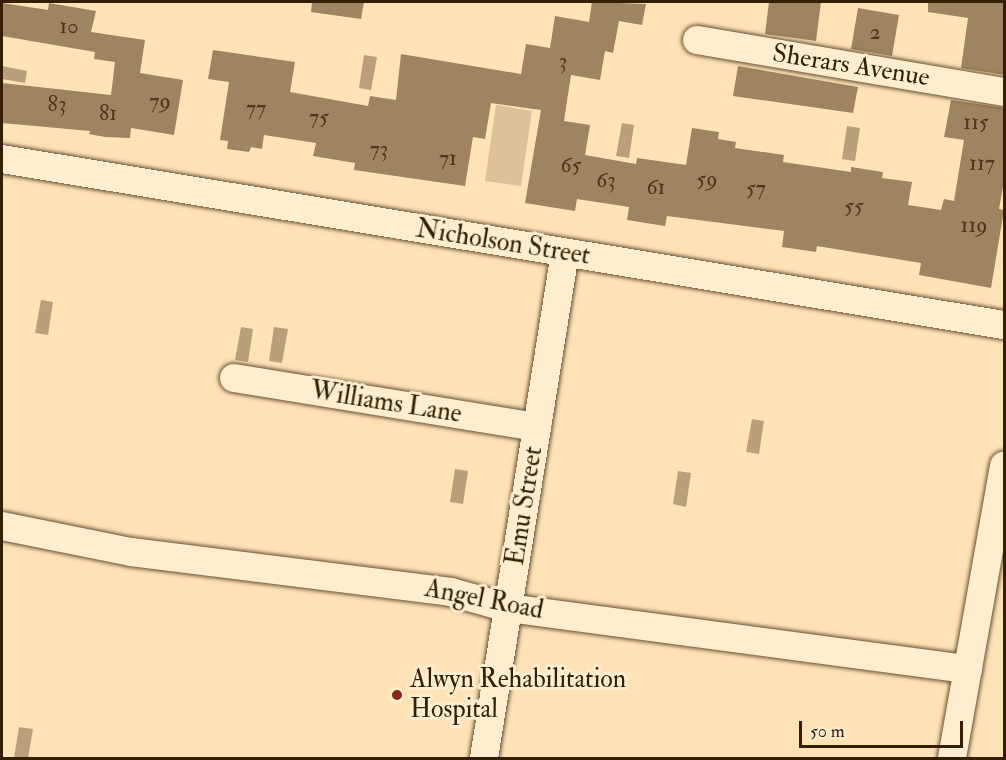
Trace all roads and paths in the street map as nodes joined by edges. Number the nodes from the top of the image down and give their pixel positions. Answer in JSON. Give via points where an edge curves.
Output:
{"nodes":[{"id":1,"x":697,"y":40,"type":"dead end"},
{"id":2,"x":1005,"y":92,"type":"edge"},
{"id":3,"x":2,"y":159,"type":"edge"},
{"id":4,"x":565,"y":253,"type":"junction"},
{"id":5,"x":1005,"y":324,"type":"edge"},
{"id":6,"x":234,"y":378,"type":"dead end"},
{"id":7,"x":537,"y":427,"type":"junction"},
{"id":8,"x":1005,"y":466,"type":"edge"},
{"id":9,"x":2,"y":526,"type":"edge"},
{"id":10,"x":997,"y":560,"type":"edge"},
{"id":11,"x":508,"y":608,"type":"junction"},
{"id":12,"x":968,"y":669,"type":"junction"},
{"id":13,"x":484,"y":759,"type":"edge"},
{"id":14,"x":952,"y":759,"type":"edge"}],
"edges":[{"from":1,"to":2,"type":"street","name":"Sherars Avenue"},
{"from":3,"to":4,"type":"street","name":"Nicholson Street"},
{"from":4,"to":5,"type":"street","name":"Nicholson Street"},
{"from":4,"to":7,"type":"street","name":"Emu Street"},
{"from":6,"to":7,"type":"street","name":"Williams Lane"},
{"from":7,"to":11,"type":"street","name":"Emu Street"},
{"from":8,"to":10,"type":"street"},
{"from":9,"to":11,"type":"street","name":"Angel Road","via":[[131,552],[451,592]]},
{"from":10,"to":12,"type":"street"},
{"from":11,"to":12,"type":"street","name":"Angel Road"},
{"from":11,"to":13,"type":"street","name":"Emu Street"},
{"from":12,"to":14,"type":"street"}]}
